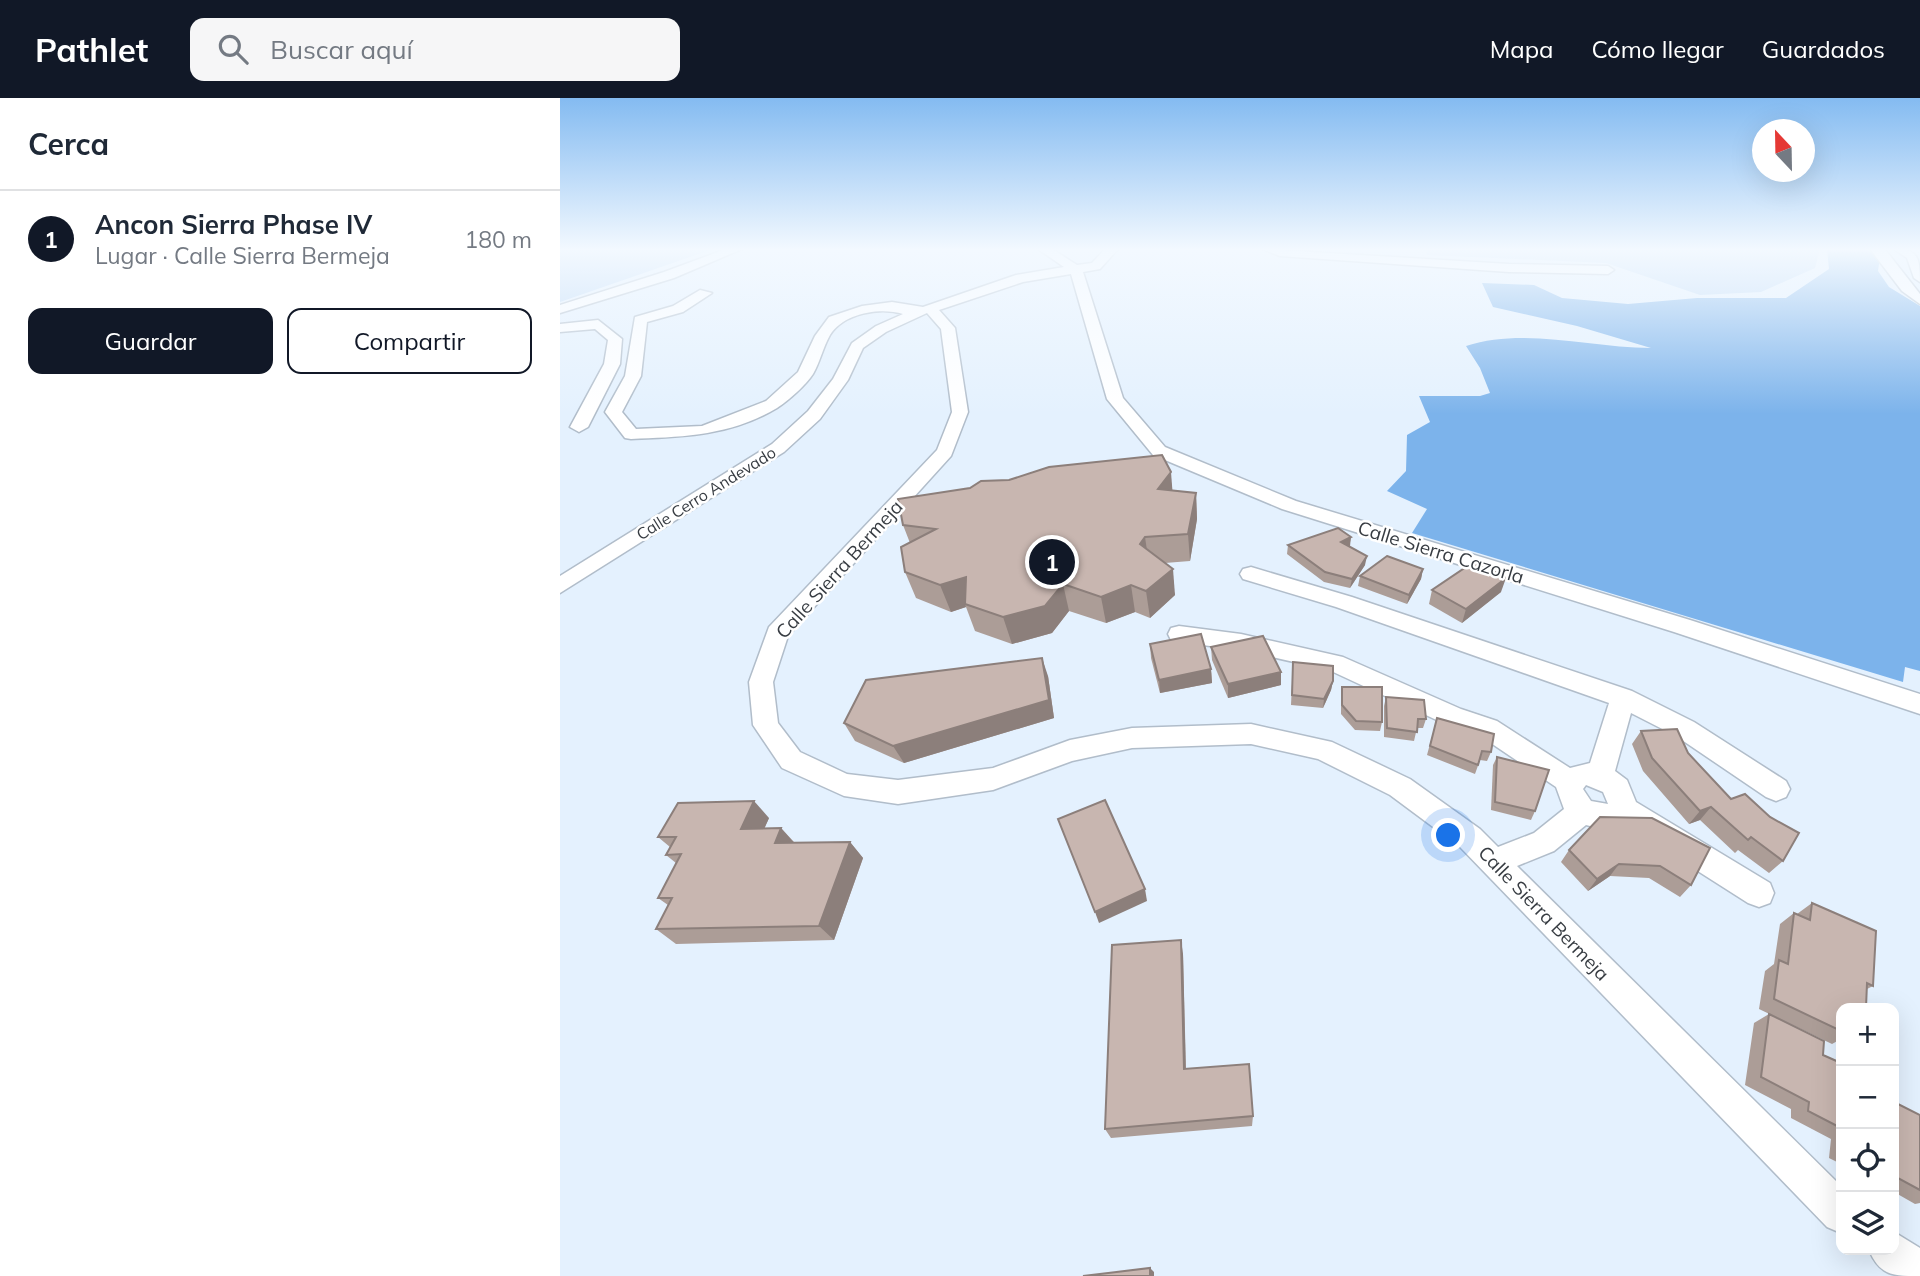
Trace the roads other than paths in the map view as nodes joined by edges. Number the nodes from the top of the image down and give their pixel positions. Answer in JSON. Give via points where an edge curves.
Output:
{"nodes":[{"id":1,"x":686,"y":304,"type":"edge"},
{"id":2,"x":941,"y":304,"type":"edge"},
{"id":3,"x":1086,"y":304,"type":"edge"},
{"id":4,"x":923,"y":310,"type":"junction"},
{"id":5,"x":560,"y":328,"type":"edge"},
{"id":6,"x":579,"y":428,"type":"dead end"},
{"id":7,"x":1251,"y":574,"type":"dead end"},
{"id":8,"x":560,"y":586,"type":"edge"},
{"id":9,"x":1179,"y":634,"type":"dead end"},
{"id":10,"x":1623,"y":698,"type":"junction"},
{"id":11,"x":1920,"y":704,"type":"edge"},
{"id":12,"x":1600,"y":776,"type":"junction"},
{"id":13,"x":1571,"y":783,"type":"junction"},
{"id":14,"x":1776,"y":789,"type":"dead end"},
{"id":15,"x":1622,"y":808,"type":"junction"},
{"id":16,"x":1583,"y":811,"type":"junction"},
{"id":17,"x":1493,"y":862,"type":"junction"},
{"id":18,"x":1759,"y":893,"type":"dead end"},
{"id":19,"x":1836,"y":1208,"type":"edge"},
{"id":20,"x":1896,"y":1255,"type":"edge"},
{"id":21,"x":1920,"y":1273,"type":"edge"}],
"edges":[{"from":1,"to":4,"type":"street","via":[[640,320],[632,376],[613,412],[631,434],[705,431],[772,404],[805,374],[834,320],[892,306]]},
{"from":2,"to":4,"type":"street"},
{"from":3,"to":11,"type":"street","name":"Calle Sierra Cazorla","via":[[1115,399],[1159,451],[1290,505]]},
{"from":4,"to":8,"type":"street","name":"Calle Cerro Andevado","via":[[881,328],[857,346],[841,380],[814,415],[778,449]]},
{"from":4,"to":17,"type":"street","name":"Calle Sierra Bermeja","via":[[948,328],[960,412],[946,452],[904,510],[777,633],[761,682],[766,725],[791,760],[844,785],[898,792],[993,779],[1070,751],[1132,738],[1251,734],[1323,750],[1400,788],[1470,838]]},
{"from":5,"to":6,"type":"street","via":[[598,324],[615,339],[612,364]]},
{"from":7,"to":10,"type":"street"},
{"from":9,"to":13,"type":"street","via":[[1335,663],[1488,728]]},
{"from":10,"to":12,"type":"street"},
{"from":10,"to":14,"type":"street","via":[[1685,729]]},
{"from":12,"to":13,"type":"street","via":[[1582,774]]},
{"from":12,"to":15,"type":"street","via":[[1616,786]]},
{"from":13,"to":16,"type":"street","via":[[1571,797]]},
{"from":15,"to":16,"type":"street","via":[[1618,814],[1602,817]]},
{"from":15,"to":18,"type":"street"},
{"from":16,"to":17,"type":"street","via":[[1545,842]]},
{"from":17,"to":19,"type":"street","name":"Calle Sierra Bermeja"},
{"from":20,"to":21,"type":"street"}]}
